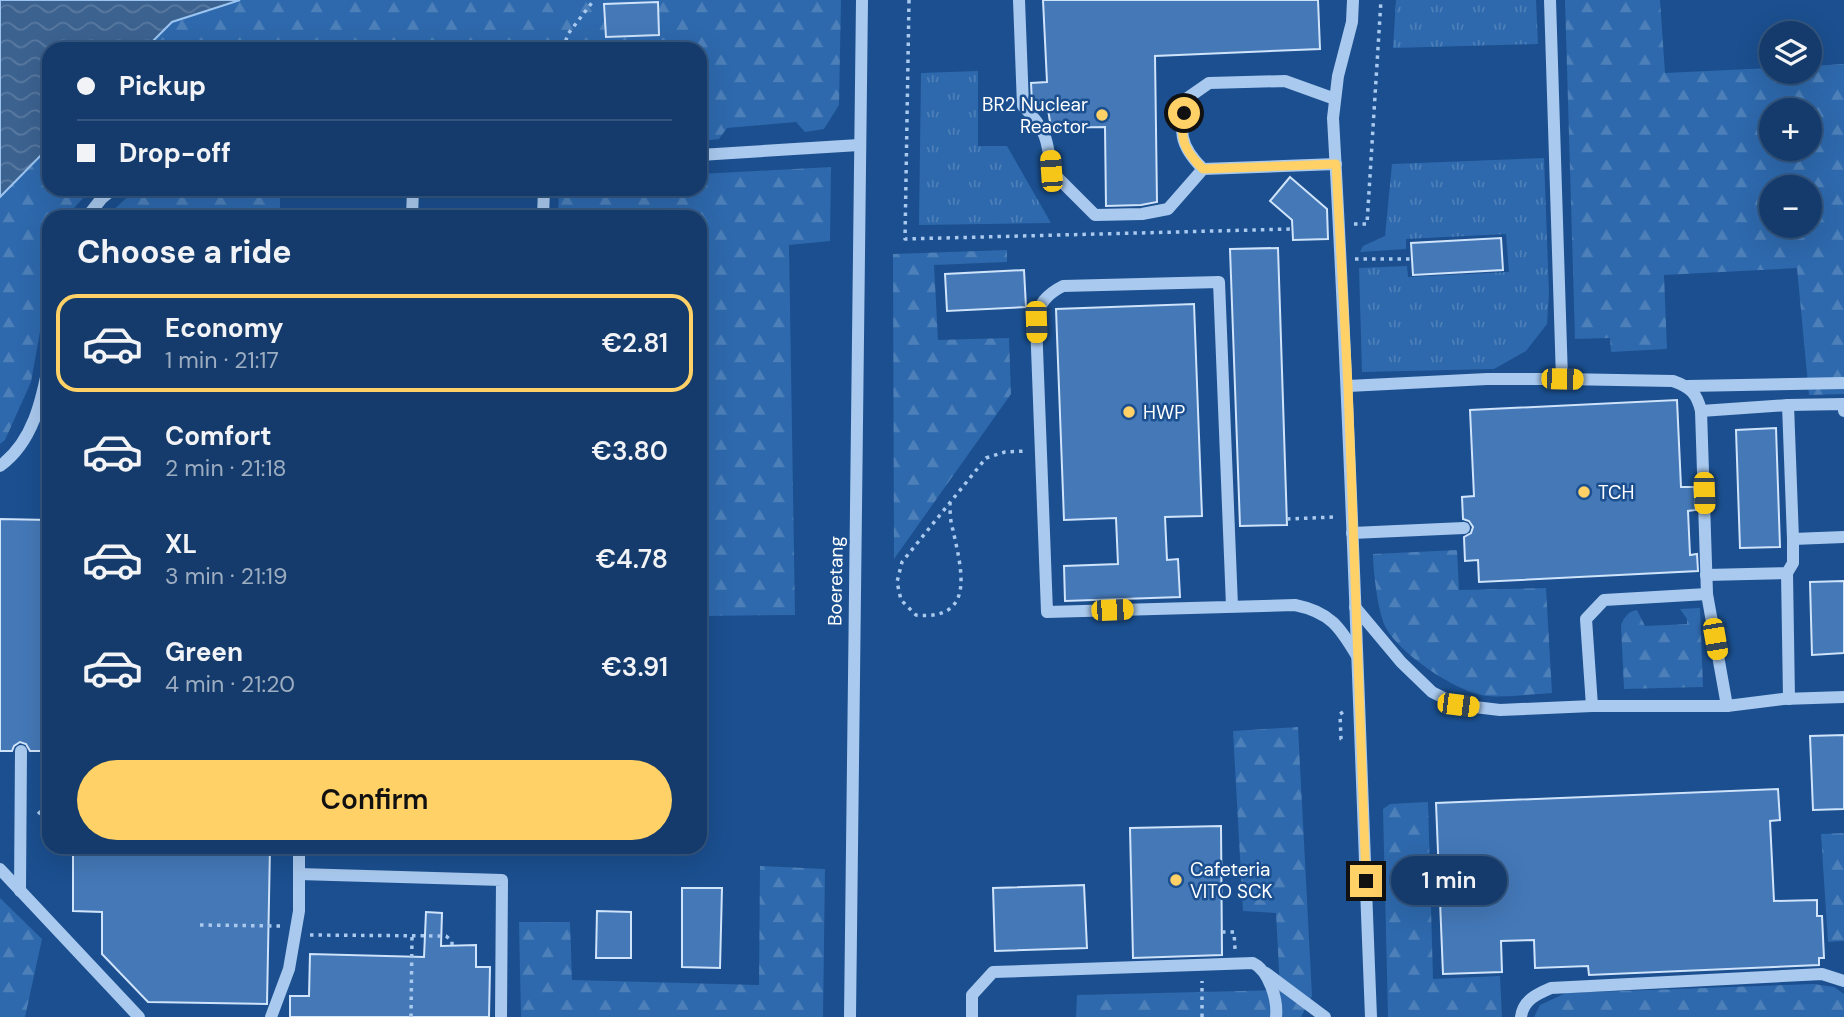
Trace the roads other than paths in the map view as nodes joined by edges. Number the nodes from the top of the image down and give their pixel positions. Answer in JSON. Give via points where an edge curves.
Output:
{"nodes":[{"id":1,"x":862,"y":0,"type":"edge"},
{"id":2,"x":1019,"y":0,"type":"edge"},
{"id":3,"x":1353,"y":0,"type":"edge"},
{"id":4,"x":1550,"y":0,"type":"edge"},
{"id":5,"x":1335,"y":99,"type":"junction"},
{"id":6,"x":859,"y":145,"type":"junction"},
{"id":7,"x":707,"y":155,"type":"edge"},
{"id":8,"x":1336,"y":164,"type":"junction"},
{"id":9,"x":1203,"y":169,"type":"junction"},
{"id":10,"x":104,"y":196,"type":"edge"},
{"id":11,"x":93,"y":210,"type":"edge"},
{"id":12,"x":1562,"y":379,"type":"junction"},
{"id":13,"x":1844,"y":383,"type":"edge"},
{"id":14,"x":1348,"y":386,"type":"junction"},
{"id":15,"x":1688,"y":386,"type":"junction"},
{"id":16,"x":42,"y":400,"type":"edge"},
{"id":17,"x":1788,"y":405,"type":"junction"},
{"id":18,"x":1701,"y":411,"type":"junction"},
{"id":19,"x":1844,"y":411,"type":"edge"},
{"id":20,"x":0,"y":466,"type":"edge"},
{"id":21,"x":1464,"y":528,"type":"dead end"},
{"id":22,"x":1352,"y":533,"type":"junction"},
{"id":23,"x":1844,"y":537,"type":"edge"},
{"id":24,"x":1793,"y":539,"type":"junction"},
{"id":25,"x":1787,"y":573,"type":"junction"},
{"id":26,"x":1706,"y":575,"type":"junction"},
{"id":27,"x":1707,"y":594,"type":"junction"},
{"id":28,"x":1232,"y":607,"type":"junction"},
{"id":29,"x":1355,"y":607,"type":"junction"},
{"id":30,"x":1357,"y":656,"type":"junction"},
{"id":31,"x":1844,"y":697,"type":"edge"},
{"id":32,"x":1789,"y":699,"type":"junction"},
{"id":33,"x":1592,"y":706,"type":"junction"},
{"id":34,"x":1727,"y":706,"type":"junction"},
{"id":35,"x":21,"y":751,"type":"dead end"},
{"id":36,"x":299,"y":854,"type":"edge"},
{"id":37,"x":0,"y":869,"type":"edge"},
{"id":38,"x":299,"y":874,"type":"junction"},
{"id":39,"x":20,"y":891,"type":"junction"},
{"id":40,"x":1265,"y":973,"type":"junction"},
{"id":41,"x":1844,"y":981,"type":"edge"},
{"id":42,"x":137,"y":1016,"type":"edge"},
{"id":43,"x":271,"y":1017,"type":"edge"},
{"id":44,"x":501,"y":1017,"type":"edge"},
{"id":45,"x":850,"y":1017,"type":"edge"},
{"id":46,"x":972,"y":1017,"type":"edge"},
{"id":47,"x":1276,"y":1017,"type":"edge"},
{"id":48,"x":1325,"y":1017,"type":"edge"},
{"id":49,"x":1371,"y":1017,"type":"edge"},
{"id":50,"x":1521,"y":1017,"type":"edge"}],
"edges":[{"from":1,"to":6,"type":"street","name":"Boeretang"},
{"from":2,"to":9,"type":"street","via":[[1023,106],[1048,140],[1051,171],[1095,215],[1168,209]]},
{"from":3,"to":5,"type":"street"},
{"from":4,"to":12,"type":"street"},
{"from":5,"to":8,"type":"street"},
{"from":5,"to":9,"type":"street","via":[[1285,81],[1209,83],[1186,99],[1181,128],[1187,153]]},
{"from":6,"to":7,"type":"street"},
{"from":6,"to":45,"type":"street","name":"Boeretang"},
{"from":8,"to":9,"type":"street"},
{"from":8,"to":14,"type":"street"},
{"from":10,"to":11,"type":"street"},
{"from":12,"to":14,"type":"street"},
{"from":12,"to":15,"type":"street","via":[[1673,381]]},
{"from":13,"to":15,"type":"street"},
{"from":14,"to":22,"type":"street"},
{"from":15,"to":18,"type":"street"},
{"from":16,"to":20,"type":"street","via":[[26,438]]},
{"from":17,"to":18,"type":"street"},
{"from":17,"to":19,"type":"street","via":[[1844,404]]},
{"from":17,"to":24,"type":"street"},
{"from":18,"to":26,"type":"street"},
{"from":21,"to":22,"type":"street"},
{"from":22,"to":29,"type":"street"},
{"from":23,"to":24,"type":"street"},
{"from":24,"to":25,"type":"street","via":[[1793,563]]},
{"from":25,"to":26,"type":"street"},
{"from":25,"to":32,"type":"street"},
{"from":26,"to":27,"type":"street"},
{"from":27,"to":33,"type":"street","via":[[1604,600],[1586,619]]},
{"from":27,"to":34,"type":"street"},
{"from":28,"to":28,"type":"street","via":[[1047,612],[1036,322],[1037,311],[1051,292],[1063,286],[1219,282]]},
{"from":28,"to":30,"type":"street","via":[[1295,605],[1314,609],[1334,621]]},
{"from":29,"to":30,"type":"street"},
{"from":29,"to":33,"type":"street","via":[[1432,692],[1458,705],[1500,710]]},
{"from":30,"to":49,"type":"street"},
{"from":31,"to":32,"type":"street"},
{"from":32,"to":34,"type":"street"},
{"from":33,"to":34,"type":"street"},
{"from":35,"to":39,"type":"street"},
{"from":36,"to":38,"type":"street"},
{"from":37,"to":39,"type":"street"},
{"from":38,"to":43,"type":"street","via":[[299,911],[289,969]]},
{"from":38,"to":44,"type":"street","via":[[502,880]]},
{"from":39,"to":42,"type":"street"},
{"from":40,"to":46,"type":"street","via":[[1253,963],[993,972],[972,995]]},
{"from":40,"to":47,"type":"street"},
{"from":40,"to":48,"type":"street"},
{"from":41,"to":50,"type":"street","via":[[1822,974],[1551,988],[1532,996]]}]}
